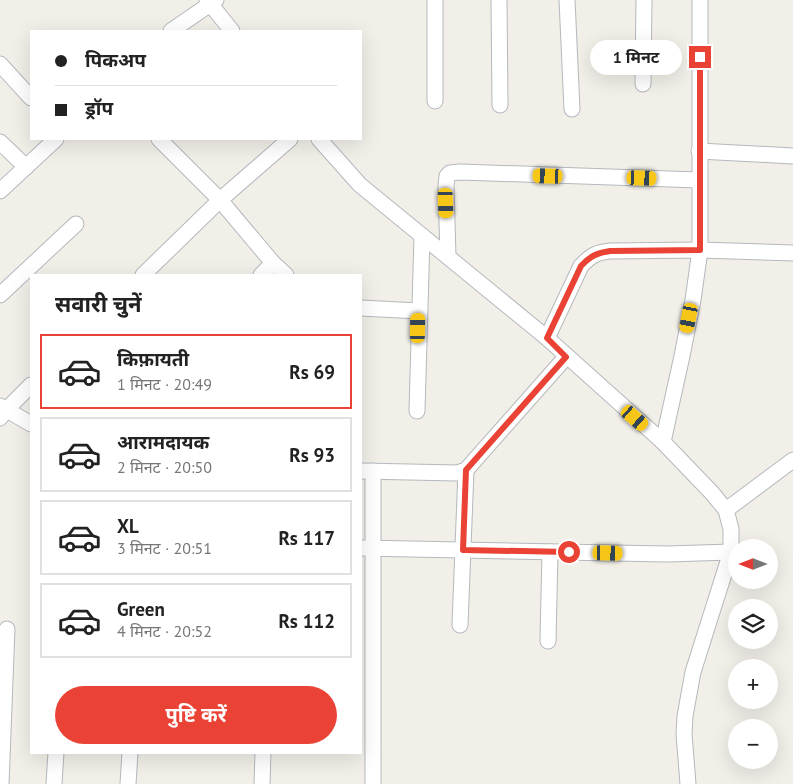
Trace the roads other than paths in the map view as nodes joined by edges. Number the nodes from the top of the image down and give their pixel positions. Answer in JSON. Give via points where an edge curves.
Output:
{"nodes":[{"id":1,"x":435,"y":0,"type":"edge"},
{"id":2,"x":499,"y":0,"type":"edge"},
{"id":3,"x":567,"y":0,"type":"edge"},
{"id":4,"x":644,"y":0,"type":"edge"},
{"id":5,"x":700,"y":0,"type":"edge"},
{"id":6,"x":211,"y":1,"type":"edge"},
{"id":7,"x":172,"y":30,"type":"edge"},
{"id":8,"x":231,"y":30,"type":"edge"},
{"id":9,"x":0,"y":64,"type":"edge"},
{"id":10,"x":643,"y":84,"type":"dead end"},
{"id":11,"x":30,"y":97,"type":"edge"},
{"id":12,"x":434,"y":101,"type":"dead end"},
{"id":13,"x":500,"y":105,"type":"dead end"},
{"id":14,"x":572,"y":109,"type":"dead end"},
{"id":15,"x":55,"y":140,"type":"edge"},
{"id":16,"x":160,"y":140,"type":"edge"},
{"id":17,"x":289,"y":140,"type":"edge"},
{"id":18,"x":320,"y":140,"type":"edge"},
{"id":19,"x":0,"y":142,"type":"edge"},
{"id":20,"x":699,"y":151,"type":"junction"},
{"id":21,"x":793,"y":156,"type":"edge"},
{"id":22,"x":26,"y":167,"type":"junction"},
{"id":23,"x":699,"y":180,"type":"junction"},
{"id":24,"x":0,"y":191,"type":"edge"},
{"id":25,"x":220,"y":200,"type":"junction"},
{"id":26,"x":76,"y":224,"type":"dead end"},
{"id":27,"x":422,"y":237,"type":"junction"},
{"id":28,"x":700,"y":250,"type":"junction"},
{"id":29,"x":793,"y":254,"type":"edge"},
{"id":30,"x":448,"y":257,"type":"junction"},
{"id":31,"x":273,"y":263,"type":"junction"},
{"id":32,"x":144,"y":274,"type":"edge"},
{"id":33,"x":262,"y":274,"type":"edge"},
{"id":34,"x":285,"y":274,"type":"edge"},
{"id":35,"x":0,"y":295,"type":"edge"},
{"id":36,"x":362,"y":308,"type":"edge"},
{"id":37,"x":419,"y":311,"type":"junction"},
{"id":38,"x":547,"y":338,"type":"junction"},
{"id":39,"x":566,"y":357,"type":"junction"},
{"id":40,"x":30,"y":386,"type":"edge"},
{"id":41,"x":2,"y":411,"type":"edge"},
{"id":42,"x":417,"y":411,"type":"dead end"},
{"id":43,"x":30,"y":424,"type":"edge"},
{"id":44,"x":663,"y":442,"type":"junction"},
{"id":45,"x":793,"y":460,"type":"edge"},
{"id":46,"x":466,"y":470,"type":"junction"},
{"id":47,"x":367,"y":471,"type":"edge"},
{"id":48,"x":726,"y":510,"type":"junction"},
{"id":49,"x":731,"y":539,"type":"edge"},
{"id":50,"x":367,"y":548,"type":"edge"},
{"id":51,"x":463,"y":550,"type":"junction"},
{"id":52,"x":550,"y":552,"type":"junction"},
{"id":53,"x":728,"y":552,"type":"edge"},
{"id":54,"x":728,"y":561,"type":"edge"},
{"id":55,"x":460,"y":626,"type":"dead end"},
{"id":56,"x":7,"y":629,"type":"dead end"},
{"id":57,"x":548,"y":641,"type":"dead end"},
{"id":58,"x":2,"y":691,"type":"edge"},
{"id":59,"x":56,"y":754,"type":"edge"},
{"id":60,"x":130,"y":754,"type":"edge"},
{"id":61,"x":263,"y":754,"type":"edge"},
{"id":62,"x":1,"y":784,"type":"edge"},
{"id":63,"x":54,"y":784,"type":"edge"},
{"id":64,"x":128,"y":784,"type":"edge"},
{"id":65,"x":262,"y":784,"type":"edge"},
{"id":66,"x":373,"y":784,"type":"edge"},
{"id":67,"x":688,"y":784,"type":"edge"}],
"edges":[{"from":1,"to":12,"type":"street"},
{"from":2,"to":13,"type":"street"},
{"from":3,"to":14,"type":"street"},
{"from":4,"to":10,"type":"street"},
{"from":5,"to":20,"type":"street"},
{"from":6,"to":7,"type":"street"},
{"from":6,"to":8,"type":"street"},
{"from":9,"to":11,"type":"street"},
{"from":15,"to":22,"type":"street"},
{"from":16,"to":25,"type":"street"},
{"from":17,"to":25,"type":"street"},
{"from":18,"to":27,"type":"street","via":[[360,185]]},
{"from":19,"to":22,"type":"street"},
{"from":20,"to":21,"type":"street"},
{"from":20,"to":23,"type":"street"},
{"from":22,"to":24,"type":"street"},
{"from":23,"to":28,"type":"street"},
{"from":23,"to":30,"type":"street","via":[[450,173],[446,185]]},
{"from":25,"to":31,"type":"street"},
{"from":25,"to":32,"type":"street"},
{"from":26,"to":35,"type":"street"},
{"from":27,"to":30,"type":"street"},
{"from":27,"to":37,"type":"street"},
{"from":28,"to":29,"type":"street"},
{"from":28,"to":38,"type":"street","via":[[598,252],[581,266]]},
{"from":28,"to":44,"type":"street"},
{"from":30,"to":38,"type":"street"},
{"from":31,"to":33,"type":"street"},
{"from":31,"to":34,"type":"street"},
{"from":36,"to":37,"type":"street"},
{"from":37,"to":42,"type":"street"},
{"from":38,"to":39,"type":"street"},
{"from":39,"to":44,"type":"street"},
{"from":39,"to":46,"type":"street"},
{"from":40,"to":41,"type":"street"},
{"from":41,"to":43,"type":"street"},
{"from":44,"to":48,"type":"street"},
{"from":45,"to":48,"type":"street"},
{"from":46,"to":47,"type":"street","via":[[457,473]]},
{"from":46,"to":51,"type":"street"},
{"from":47,"to":50,"type":"street"},
{"from":48,"to":49,"type":"street"},
{"from":50,"to":51,"type":"street"},
{"from":50,"to":66,"type":"street"},
{"from":51,"to":52,"type":"street"},
{"from":51,"to":55,"type":"street"},
{"from":52,"to":53,"type":"street"},
{"from":52,"to":57,"type":"street"},
{"from":54,"to":67,"type":"street","via":[[688,694],[684,734]]},
{"from":56,"to":58,"type":"street"},
{"from":58,"to":62,"type":"street"},
{"from":59,"to":63,"type":"street"},
{"from":60,"to":64,"type":"street"},
{"from":61,"to":65,"type":"street"}]}
